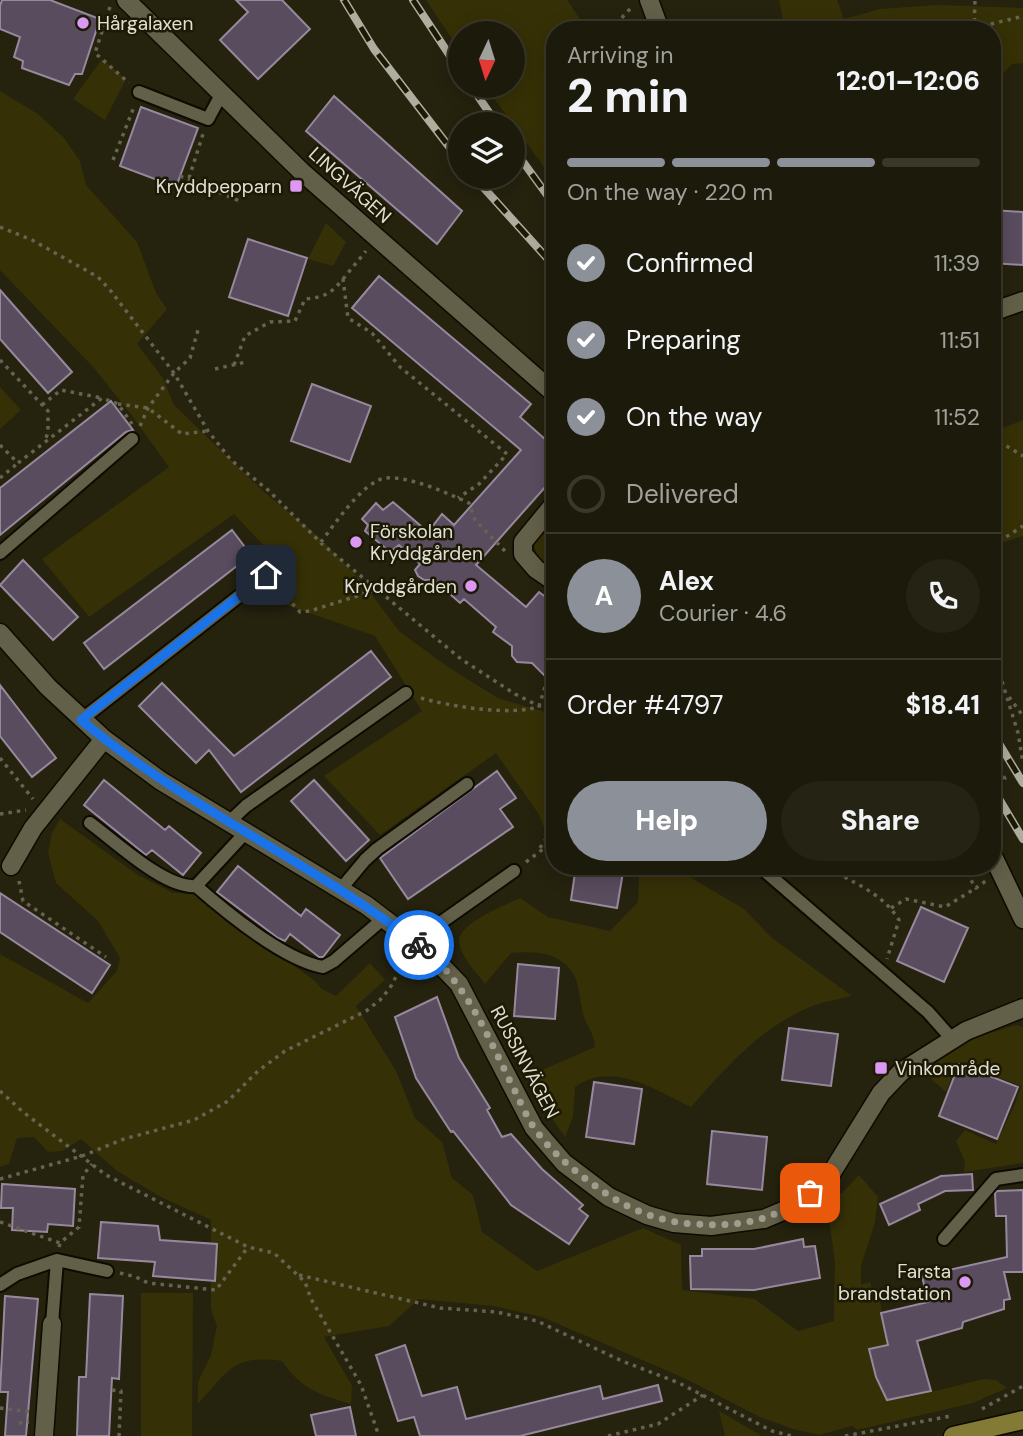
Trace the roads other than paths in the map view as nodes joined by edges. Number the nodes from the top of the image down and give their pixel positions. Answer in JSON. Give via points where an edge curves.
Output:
{"nodes":[{"id":1,"x":126,"y":0,"type":"edge"},
{"id":2,"x":644,"y":2,"type":"edge"},
{"id":3,"x":655,"y":21,"type":"edge"},
{"id":4,"x":139,"y":92,"type":"road end"},
{"id":5,"x":222,"y":93,"type":"junction"},
{"id":6,"x":1023,"y":301,"type":"edge"},
{"id":7,"x":1001,"y":309,"type":"edge"},
{"id":8,"x":546,"y":381,"type":"edge"},
{"id":9,"x":132,"y":439,"type":"dead end"},
{"id":10,"x":546,"y":514,"type":"edge"},
{"id":11,"x":0,"y":552,"type":"edge"},
{"id":12,"x":266,"y":575,"type":"road end"},
{"id":13,"x":546,"y":576,"type":"edge"},
{"id":14,"x":0,"y":633,"type":"edge"},
{"id":15,"x":406,"y":693,"type":"road end"},
{"id":16,"x":81,"y":720,"type":"junction"},
{"id":17,"x":104,"y":739,"type":"junction"},
{"id":18,"x":467,"y":784,"type":"dead end"},
{"id":19,"x":229,"y":822,"type":"junction"},
{"id":20,"x":90,"y":823,"type":"dead end"},
{"id":21,"x":246,"y":832,"type":"junction"},
{"id":22,"x":11,"y":866,"type":"road end"},
{"id":23,"x":514,"y":871,"type":"road end"},
{"id":24,"x":1001,"y":873,"type":"edge"},
{"id":25,"x":769,"y":875,"type":"edge"},
{"id":26,"x":196,"y":886,"type":"junction"},
{"id":27,"x":341,"y":890,"type":"junction"},
{"id":28,"x":384,"y":918,"type":"junction"},
{"id":29,"x":1023,"y":919,"type":"edge"},
{"id":30,"x":420,"y":945,"type":"junction"},
{"id":31,"x":1023,"y":1008,"type":"edge"},
{"id":32,"x":952,"y":1039,"type":"junction"},
{"id":33,"x":1023,"y":1175,"type":"edge"},
{"id":34,"x":944,"y":1239,"type":"dead end"},
{"id":35,"x":57,"y":1260,"type":"junction"},
{"id":36,"x":107,"y":1271,"type":"road end"},
{"id":37,"x":0,"y":1285,"type":"edge"},
{"id":38,"x":52,"y":1324,"type":"joint"},
{"id":39,"x":1023,"y":1420,"type":"edge"},
{"id":40,"x":44,"y":1436,"type":"edge"},
{"id":41,"x":953,"y":1436,"type":"edge"}],
"edges":[{"from":1,"to":5,"type":"street","name":"LINGVÄGEN"},
{"from":2,"to":3,"type":"street"},
{"from":4,"to":5,"type":"lane","via":[[208,119]]},
{"from":5,"to":8,"type":"street","name":"LINGVÄGEN","via":[[302,172]]},
{"from":6,"to":7,"type":"street"},
{"from":9,"to":11,"type":"lane"},
{"from":10,"to":13,"type":"street","via":[[523,542],[523,554]]},
{"from":12,"to":16,"type":"lane"},
{"from":14,"to":16,"type":"street","name":"RUSSINVÄGEN"},
{"from":15,"to":19,"type":"lane"},
{"from":16,"to":17,"type":"street","name":"RUSSINVÄGEN"},
{"from":17,"to":19,"type":"street","name":"RUSSINVÄGEN"},
{"from":17,"to":22,"type":"street","via":[[33,828]]},
{"from":18,"to":27,"type":"lane","via":[[377,849]]},
{"from":19,"to":21,"type":"street","name":"RUSSINVÄGEN"},
{"from":20,"to":26,"type":"lane","via":[[169,880]]},
{"from":21,"to":26,"type":"lane"},
{"from":21,"to":27,"type":"street","name":"RUSSINVÄGEN"},
{"from":23,"to":30,"type":"lane","via":[[443,921]]},
{"from":24,"to":29,"type":"street"},
{"from":25,"to":32,"type":"lane","via":[[928,1012]]},
{"from":26,"to":28,"type":"lane","via":[[282,951],[311,965],[323,967],[334,961]]},
{"from":27,"to":28,"type":"street","name":"RUSSINVÄGEN"},
{"from":28,"to":30,"type":"street","name":"RUSSINVÄGEN"},
{"from":30,"to":32,"type":"street","name":"RUSSINVÄGEN","via":[[459,984],[534,1128],[564,1163],[609,1197],[674,1223],[710,1226],[764,1219],[790,1208],[829,1177],[881,1093],[901,1072]]},
{"from":31,"to":32,"type":"street","name":"RUSSINVÄGEN"},
{"from":33,"to":34,"type":"lane","via":[[996,1179]]},
{"from":35,"to":36,"type":"lane"},
{"from":35,"to":37,"type":"lane"},
{"from":35,"to":38,"type":"lane"},
{"from":38,"to":40,"type":"street"},
{"from":39,"to":41,"type":"main road"}]}
